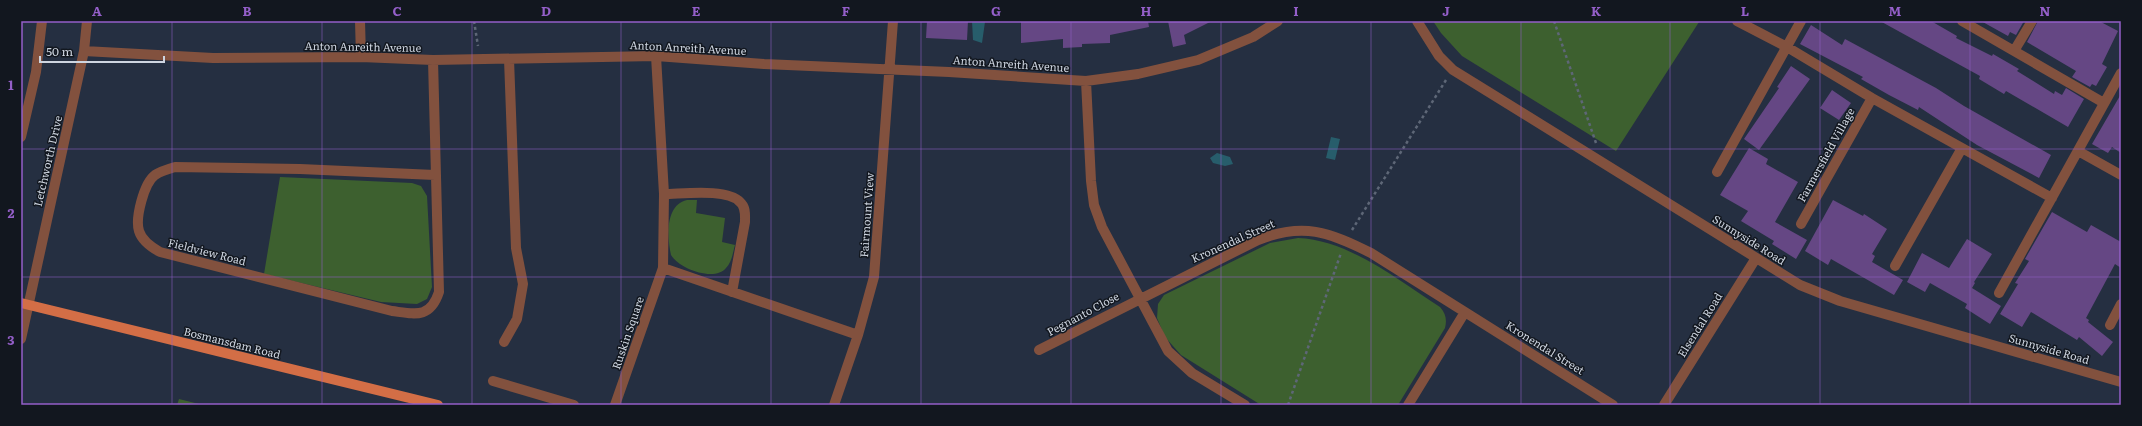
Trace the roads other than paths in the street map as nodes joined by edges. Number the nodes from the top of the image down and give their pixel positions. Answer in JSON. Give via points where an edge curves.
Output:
{"nodes":[{"id":1,"x":42,"y":21,"type":"edge"},
{"id":2,"x":87,"y":21,"type":"edge"},
{"id":3,"x":360,"y":21,"type":"edge"},
{"id":4,"x":893,"y":21,"type":"edge"},
{"id":5,"x":1278,"y":21,"type":"edge"},
{"id":6,"x":1417,"y":21,"type":"edge"},
{"id":7,"x":1736,"y":21,"type":"edge"},
{"id":8,"x":1801,"y":21,"type":"edge"},
{"id":9,"x":1962,"y":21,"type":"edge"},
{"id":10,"x":2032,"y":21,"type":"edge"},
{"id":11,"x":1787,"y":47,"type":"junction"},
{"id":12,"x":84,"y":51,"type":"junction"},
{"id":13,"x":2014,"y":51,"type":"junction"},
{"id":14,"x":656,"y":56,"type":"junction"},
{"id":15,"x":361,"y":58,"type":"junction"},
{"id":16,"x":509,"y":58,"type":"junction"},
{"id":17,"x":432,"y":60,"type":"junction"},
{"id":18,"x":890,"y":70,"type":"junction"},
{"id":19,"x":2121,"y":73,"type":"edge"},
{"id":20,"x":1086,"y":81,"type":"junction"},
{"id":21,"x":1872,"y":98,"type":"junction"},
{"id":22,"x":2104,"y":103,"type":"junction"},
{"id":23,"x":21,"y":137,"type":"edge"},
{"id":24,"x":1962,"y":148,"type":"junction"},
{"id":25,"x":2078,"y":151,"type":"junction"},
{"id":26,"x":1717,"y":172,"type":"dead end"},
{"id":27,"x":435,"y":175,"type":"junction"},
{"id":28,"x":2121,"y":175,"type":"edge"},
{"id":29,"x":664,"y":194,"type":"junction"},
{"id":30,"x":2052,"y":198,"type":"junction"},
{"id":31,"x":1801,"y":224,"type":"dead end"},
{"id":32,"x":1756,"y":258,"type":"junction"},
{"id":33,"x":1895,"y":266,"type":"dead end"},
{"id":34,"x":663,"y":268,"type":"junction"},
{"id":35,"x":732,"y":292,"type":"junction"},
{"id":36,"x":1999,"y":293,"type":"dead end"},
{"id":37,"x":1138,"y":299,"type":"junction"},
{"id":38,"x":24,"y":304,"type":"edge"},
{"id":39,"x":2121,"y":304,"type":"edge"},
{"id":40,"x":1465,"y":312,"type":"junction"},
{"id":41,"x":2110,"y":325,"type":"dead end"},
{"id":42,"x":858,"y":335,"type":"junction"},
{"id":43,"x":21,"y":339,"type":"edge"},
{"id":44,"x":504,"y":342,"type":"dead end"},
{"id":45,"x":1039,"y":350,"type":"dead end"},
{"id":46,"x":493,"y":381,"type":"dead end"},
{"id":47,"x":2121,"y":382,"type":"edge"},
{"id":48,"x":438,"y":405,"type":"edge"},
{"id":49,"x":574,"y":405,"type":"edge"},
{"id":50,"x":615,"y":405,"type":"edge"},
{"id":51,"x":834,"y":405,"type":"edge"},
{"id":52,"x":1245,"y":405,"type":"edge"},
{"id":53,"x":1408,"y":405,"type":"edge"},
{"id":54,"x":1613,"y":405,"type":"edge"},
{"id":55,"x":1664,"y":405,"type":"edge"}],
"edges":[{"from":1,"to":23,"type":"street","via":[[36,72]]},
{"from":2,"to":12,"type":"street","name":"Letchworth Drive"},
{"from":3,"to":15,"type":"street"},
{"from":4,"to":18,"type":"street","name":"Fairmount View"},
{"from":5,"to":20,"type":"street","name":"Anton Anreith Avenue","via":[[1253,37],[1198,60],[1138,74]]},
{"from":6,"to":32,"type":"street","name":"Sunnyside Road","via":[[1439,56],[1453,70]]},
{"from":7,"to":11,"type":"street"},
{"from":8,"to":11,"type":"street"},
{"from":9,"to":13,"type":"street"},
{"from":10,"to":13,"type":"street"},
{"from":11,"to":21,"type":"street"},
{"from":11,"to":26,"type":"street"},
{"from":12,"to":15,"type":"street","name":"Anton Anreith Avenue","via":[[213,58]]},
{"from":12,"to":38,"type":"street","name":"Letchworth Drive"},
{"from":13,"to":22,"type":"street"},
{"from":14,"to":16,"type":"street","name":"Anton Anreith Avenue"},
{"from":14,"to":18,"type":"street","name":"Anton Anreith Avenue"},
{"from":14,"to":29,"type":"street","name":"Ruskin Square"},
{"from":15,"to":17,"type":"street","name":"Anton Anreith Avenue"},
{"from":16,"to":17,"type":"street","name":"Anton Anreith Avenue"},
{"from":16,"to":44,"type":"street","via":[[516,248],[523,284],[517,319]]},
{"from":17,"to":27,"type":"street","name":"Fieldview Road"},
{"from":18,"to":20,"type":"street","name":"Anton Anreith Avenue"},
{"from":18,"to":42,"type":"street","name":"Fairmount View","via":[[874,277]]},
{"from":19,"to":22,"type":"street"},
{"from":20,"to":37,"type":"street","via":[[1094,205],[1102,227]]},
{"from":21,"to":24,"type":"street"},
{"from":21,"to":31,"type":"street","name":"Farmersfield Village"},
{"from":22,"to":25,"type":"street"},
{"from":24,"to":30,"type":"street"},
{"from":24,"to":33,"type":"street"},
{"from":25,"to":28,"type":"street"},
{"from":25,"to":30,"type":"street"},
{"from":27,"to":27,"type":"street","name":"Fieldview Road","via":[[439,292],[432,306],[420,314],[392,311],[160,252],[147,244],[138,230],[143,195],[150,180],[161,172],[175,167]]},
{"from":29,"to":34,"type":"street","name":"Ruskin Square"},
{"from":29,"to":35,"type":"street","via":[[720,194],[741,202],[745,222]]},
{"from":30,"to":36,"type":"street"},
{"from":32,"to":47,"type":"street","name":"Sunnyside Road","via":[[1800,285],[1828,297]]},
{"from":32,"to":55,"type":"street","name":"Elsendal Road"},
{"from":34,"to":35,"type":"street"},
{"from":34,"to":50,"type":"street","name":"Ruskin Square"},
{"from":35,"to":42,"type":"street"},
{"from":37,"to":40,"type":"street","name":"Kronendal Street","via":[[1277,232],[1296,230],[1315,231],[1346,240]]},
{"from":37,"to":45,"type":"street","name":"Pegnanto Close"},
{"from":37,"to":52,"type":"street","via":[[1168,351],[1179,362],[1192,373]]},
{"from":38,"to":43,"type":"street","name":"Letchworth Drive"},
{"from":38,"to":48,"type":"main road","name":"Bosmansdam Road"},
{"from":39,"to":41,"type":"street"},
{"from":40,"to":53,"type":"street"},
{"from":40,"to":54,"type":"street","name":"Kronendal Street"},
{"from":42,"to":51,"type":"street","name":"Fairmount View"},
{"from":46,"to":49,"type":"street"}]}
